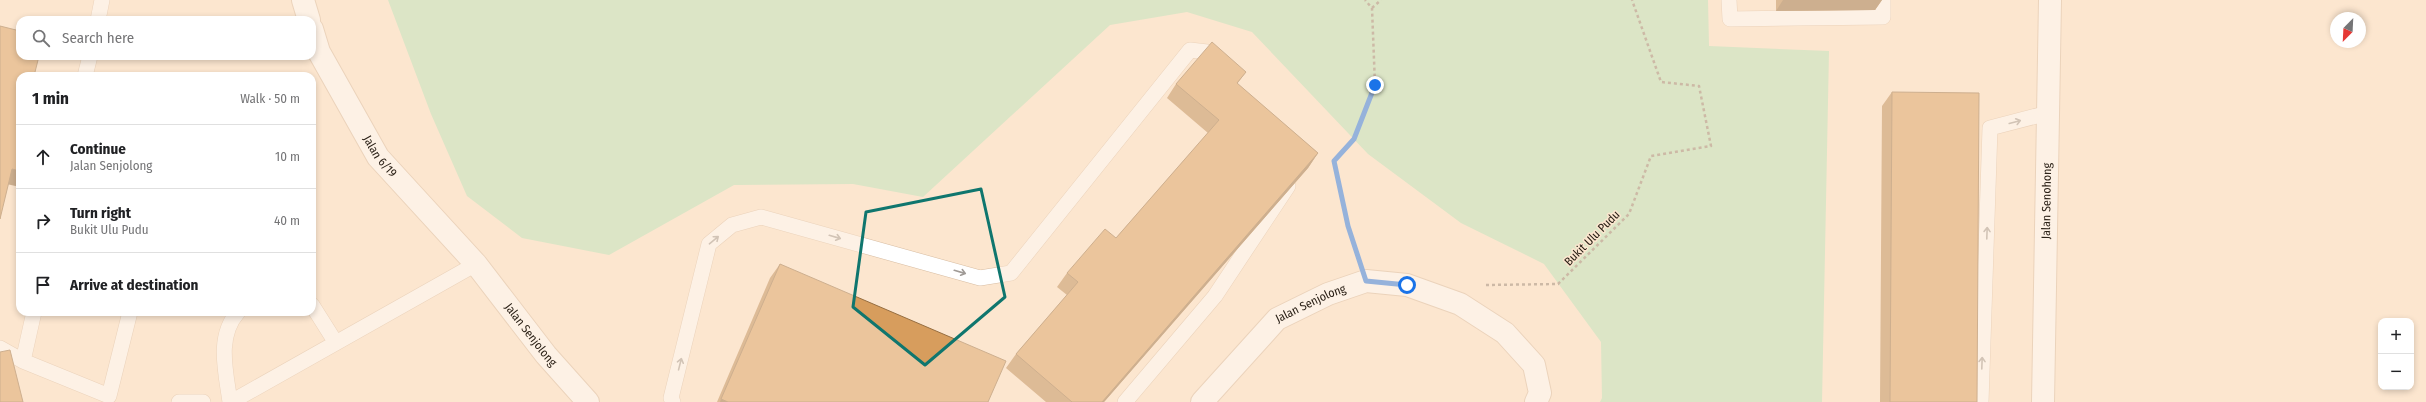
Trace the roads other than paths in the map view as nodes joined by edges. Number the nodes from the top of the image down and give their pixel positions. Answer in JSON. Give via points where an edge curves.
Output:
{"nodes":[{"id":1,"x":102,"y":0,"type":"edge"},
{"id":2,"x":303,"y":0,"type":"edge"},
{"id":3,"x":1730,"y":0,"type":"edge"},
{"id":4,"x":1883,"y":0,"type":"edge"},
{"id":5,"x":2050,"y":0,"type":"edge"},
{"id":6,"x":99,"y":16,"type":"edge"},
{"id":7,"x":308,"y":16,"type":"edge"},
{"id":8,"x":316,"y":42,"type":"edge"},
{"id":9,"x":89,"y":60,"type":"edge"},
{"id":10,"x":87,"y":72,"type":"edge"},
{"id":11,"x":1226,"y":76,"type":"edge"},
{"id":12,"x":2048,"y":113,"type":"junction"},
{"id":13,"x":1294,"y":172,"type":"edge"},
{"id":14,"x":476,"y":264,"type":"junction"},
{"id":15,"x":316,"y":311,"type":"edge"},
{"id":16,"x":33,"y":316,"type":"edge"},
{"id":17,"x":129,"y":316,"type":"edge"},
{"id":18,"x":234,"y":316,"type":"edge"},
{"id":19,"x":336,"y":343,"type":"junction"},
{"id":20,"x":0,"y":348,"type":"edge"},
{"id":21,"x":23,"y":361,"type":"junction"},
{"id":22,"x":179,"y":402,"type":"edge"},
{"id":23,"x":203,"y":402,"type":"edge"},
{"id":24,"x":231,"y":402,"type":"edge"},
{"id":25,"x":588,"y":402,"type":"edge"},
{"id":26,"x":673,"y":402,"type":"edge"},
{"id":27,"x":1125,"y":402,"type":"edge"},
{"id":28,"x":1202,"y":402,"type":"edge"},
{"id":29,"x":1536,"y":402,"type":"edge"},
{"id":30,"x":1981,"y":402,"type":"edge"},
{"id":31,"x":2043,"y":402,"type":"edge"}],
"edges":[{"from":1,"to":6,"type":"lane"},
{"from":2,"to":7,"type":"street"},
{"from":3,"to":4,"type":"lane","via":[[1730,19],[1883,17]]},
{"from":5,"to":12,"type":"street","name":"Jalan Senohong"},
{"from":8,"to":14,"type":"street","name":"Jalan 6/19","via":[[319,52],[378,156]]},
{"from":9,"to":10,"type":"lane"},
{"from":26,"to":11,"type":"lane","one_way":true,"via":[[709,244],[732,225],[761,216],[980,278],[1011,273],[1190,50],[1207,52]]},
{"from":30,"to":12,"type":"lane","one_way":true,"via":[[1990,128]]},
{"from":12,"to":31,"type":"street","name":"Jalan Senohong"},
{"from":13,"to":27,"type":"lane","via":[[1286,191],[1215,296]]},
{"from":14,"to":19,"type":"lane"},
{"from":14,"to":25,"type":"street","name":"Jalan Senjolong","via":[[546,355]]},
{"from":15,"to":19,"type":"lane"},
{"from":16,"to":21,"type":"lane"},
{"from":17,"to":21,"type":"lane","via":[[109,396]]},
{"from":18,"to":24,"type":"lane","via":[[229,322],[223,348]]},
{"from":19,"to":24,"type":"lane"},
{"from":20,"to":21,"type":"lane"},
{"from":22,"to":23,"type":"lane"},
{"from":28,"to":29,"type":"street","name":"Jalan Senjolong","via":[[1277,319],[1328,294],[1366,281],[1407,285],[1460,304],[1505,333],[1534,364],[1540,393]]}]}
